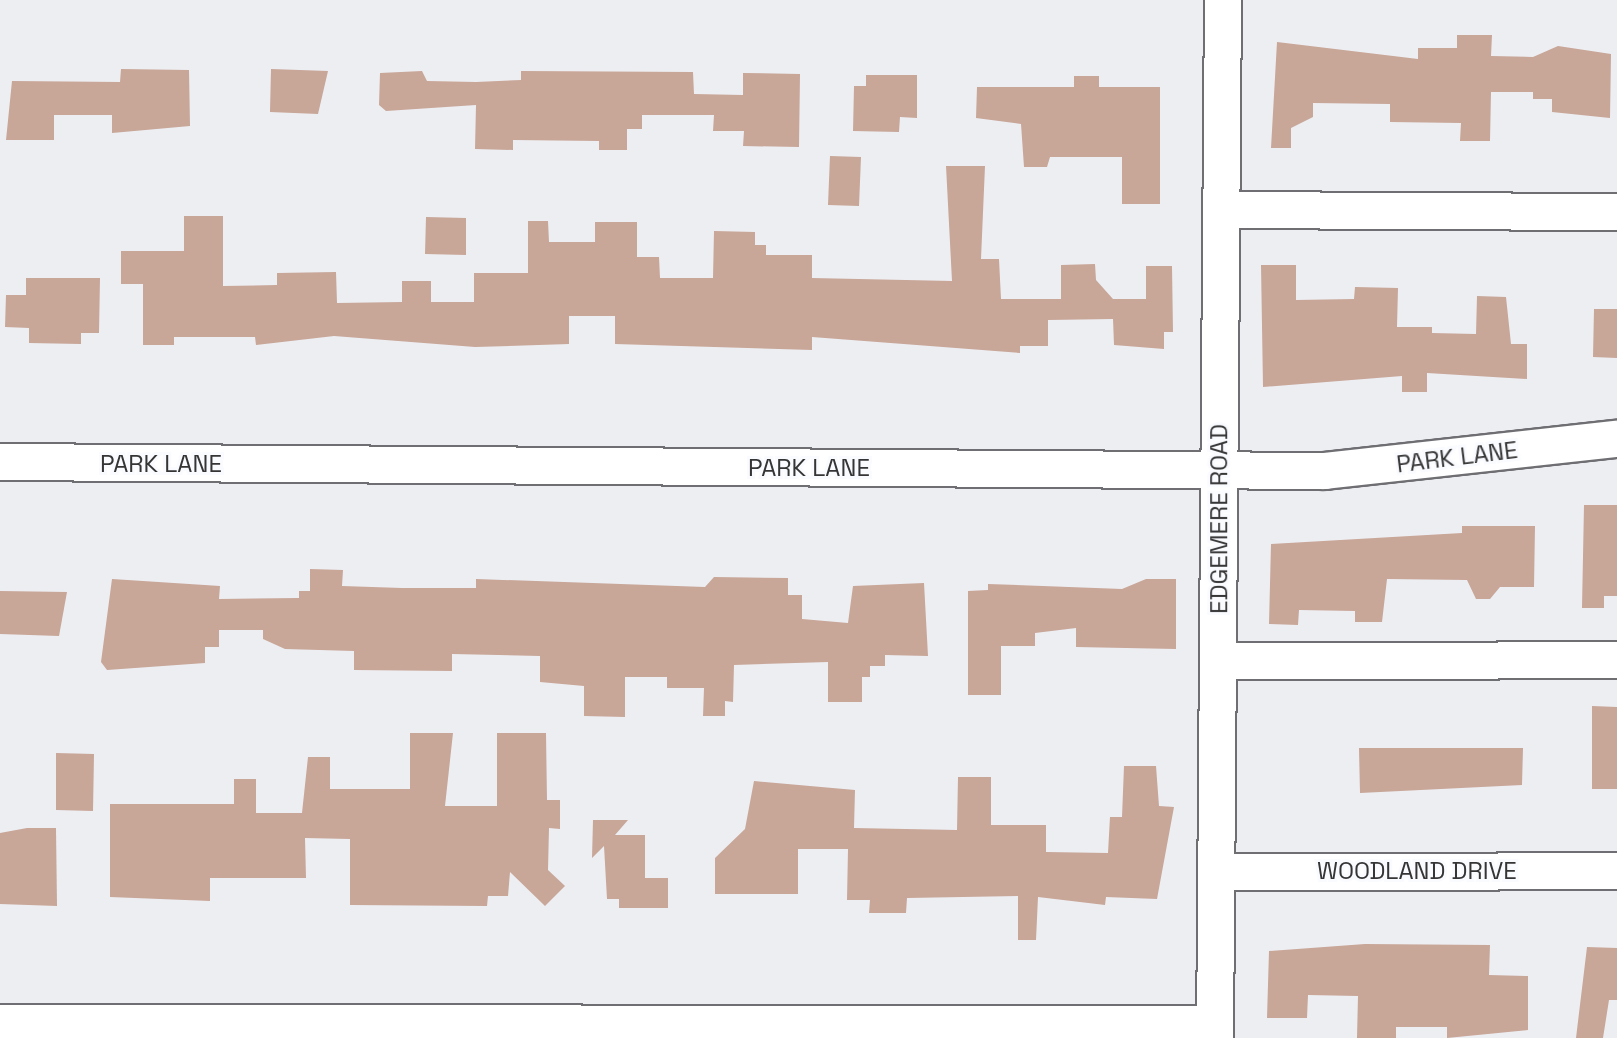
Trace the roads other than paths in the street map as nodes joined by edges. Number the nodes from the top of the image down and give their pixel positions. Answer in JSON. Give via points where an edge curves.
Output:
{"nodes":[{"id":1,"x":1223,"y":0,"type":"edge"},
{"id":2,"x":1222,"y":210,"type":"junction"},
{"id":3,"x":1617,"y":212,"type":"edge"},
{"id":4,"x":1617,"y":439,"type":"edge"},
{"id":5,"x":0,"y":462,"type":"edge"},
{"id":6,"x":1220,"y":472,"type":"junction"},
{"id":7,"x":1617,"y":660,"type":"edge"},
{"id":8,"x":1218,"y":661,"type":"junction"},
{"id":9,"x":1617,"y":871,"type":"edge"},
{"id":10,"x":1216,"y":872,"type":"junction"},
{"id":11,"x":0,"y":1023,"type":"edge"},
{"id":12,"x":1215,"y":1031,"type":"edge"}],
"edges":[{"from":1,"to":2,"type":"street","name":"EDGEMERE ROAD"},
{"from":2,"to":3,"type":"street"},
{"from":2,"to":6,"type":"street","name":"EDGEMERE ROAD"},
{"from":4,"to":6,"type":"street","name":"PARK LANE","via":[[1325,471]]},
{"from":5,"to":6,"type":"street","name":"PARK LANE"},
{"from":6,"to":8,"type":"street","name":"EDGEMERE ROAD"},
{"from":7,"to":8,"type":"street"},
{"from":8,"to":10,"type":"street","name":"EDGEMERE ROAD"},
{"from":9,"to":10,"type":"street","name":"WOODLAND DRIVE"},
{"from":10,"to":12,"type":"street","name":"EDGEMERE ROAD"},
{"from":11,"to":12,"type":"street"}]}
